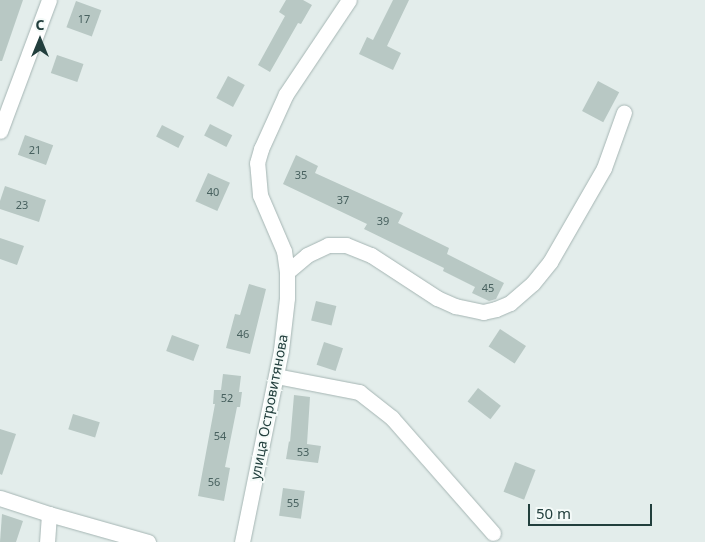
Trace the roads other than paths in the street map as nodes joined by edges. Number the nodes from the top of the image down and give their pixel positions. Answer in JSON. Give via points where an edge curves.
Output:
{"nodes":[{"id":1,"x":49,"y":0,"type":"edge"},
{"id":2,"x":349,"y":0,"type":"edge"},
{"id":3,"x":624,"y":112,"type":"dead end"},
{"id":4,"x":0,"y":131,"type":"edge"},
{"id":5,"x":287,"y":272,"type":"junction"},
{"id":6,"x":276,"y":376,"type":"junction"},
{"id":7,"x":0,"y":498,"type":"edge"},
{"id":8,"x":49,"y":514,"type":"junction"},
{"id":9,"x":493,"y":533,"type":"dead end"},
{"id":10,"x":47,"y":542,"type":"edge"},
{"id":11,"x":148,"y":542,"type":"edge"},
{"id":12,"x":242,"y":542,"type":"edge"}],
"edges":[{"from":1,"to":4,"type":"street"},
{"from":2,"to":5,"type":"street","name":"улица Островитянова","via":[[286,94],[257,163],[260,195],[277,232]]},
{"from":3,"to":5,"type":"street","via":[[604,168],[550,262],[510,303],[483,312],[455,306],[370,255],[346,245],[328,245],[307,255]]},
{"from":5,"to":6,"type":"street","name":"улица Островитянова","via":[[285,325]]},
{"from":6,"to":9,"type":"street","via":[[359,392],[392,418]]},
{"from":6,"to":12,"type":"street","name":"улица Островитянова"},
{"from":7,"to":8,"type":"street"},
{"from":8,"to":10,"type":"street"},
{"from":8,"to":11,"type":"street"}]}
